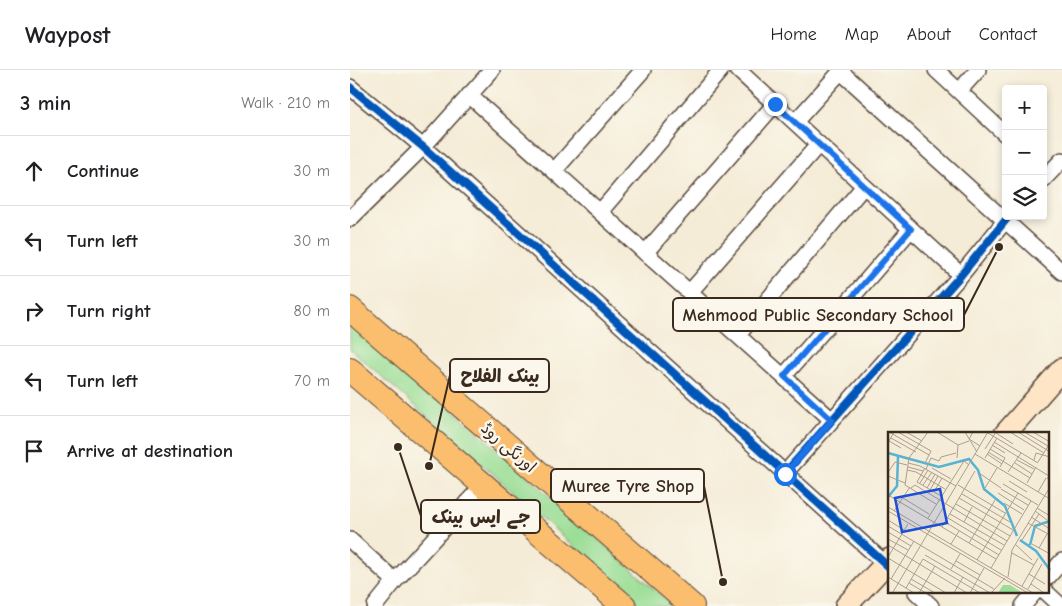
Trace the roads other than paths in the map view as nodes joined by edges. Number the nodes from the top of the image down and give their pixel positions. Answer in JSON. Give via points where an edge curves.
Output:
{"nodes":[{"id":1,"x":492,"y":70,"type":"edge"},
{"id":2,"x":644,"y":70,"type":"edge"},
{"id":3,"x":721,"y":70,"type":"edge"},
{"id":4,"x":738,"y":70,"type":"edge"},
{"id":5,"x":841,"y":70,"type":"edge"},
{"id":6,"x":936,"y":70,"type":"edge"},
{"id":7,"x":978,"y":70,"type":"edge"},
{"id":8,"x":350,"y":87,"type":"edge"},
{"id":9,"x":959,"y":91,"type":"junction"},
{"id":10,"x":469,"y":96,"type":"junction"},
{"id":11,"x":775,"y":104,"type":"junction"},
{"id":12,"x":795,"y":122,"type":"junction"},
{"id":13,"x":1002,"y":131,"type":"edge"},
{"id":14,"x":819,"y":144,"type":"junction"},
{"id":15,"x":423,"y":147,"type":"junction"},
{"id":16,"x":1062,"y":160,"type":"edge"},
{"id":17,"x":554,"y":171,"type":"junction"},
{"id":18,"x":1047,"y":173,"type":"edge"},
{"id":19,"x":864,"y":186,"type":"junction"},
{"id":20,"x":600,"y":212,"type":"junction"},
{"id":21,"x":1002,"y":214,"type":"edge"},
{"id":22,"x":350,"y":219,"type":"edge"},
{"id":23,"x":1005,"y":220,"type":"edge"},
{"id":24,"x":1009,"y":220,"type":"edge"},
{"id":25,"x":911,"y":229,"type":"junction"},
{"id":26,"x":645,"y":253,"type":"junction"},
{"id":27,"x":1062,"y":272,"type":"edge"},
{"id":28,"x":961,"y":275,"type":"junction"},
{"id":29,"x":690,"y":292,"type":"junction"},
{"id":30,"x":350,"y":309,"type":"edge"},
{"id":31,"x":738,"y":335,"type":"junction"},
{"id":32,"x":1062,"y":369,"type":"edge"},
{"id":33,"x":350,"y":370,"type":"edge"},
{"id":34,"x":784,"y":376,"type":"junction"},
{"id":35,"x":832,"y":420,"type":"junction"},
{"id":36,"x":1007,"y":432,"type":"edge"},
{"id":37,"x":785,"y":474,"type":"junction"},
{"id":38,"x":484,"y":485,"type":"junction"},
{"id":39,"x":350,"y":540,"type":"edge"},
{"id":40,"x":1062,"y":561,"type":"edge"},
{"id":41,"x":888,"y":563,"type":"edge"},
{"id":42,"x":1050,"y":575,"type":"edge"},
{"id":43,"x":396,"y":581,"type":"junction"},
{"id":44,"x":918,"y":594,"type":"edge"},
{"id":45,"x":1033,"y":594,"type":"edge"},
{"id":46,"x":1048,"y":594,"type":"edge"},
{"id":47,"x":375,"y":606,"type":"edge"},
{"id":48,"x":624,"y":606,"type":"edge"},
{"id":49,"x":692,"y":606,"type":"edge"},
{"id":50,"x":846,"y":606,"type":"edge"},
{"id":51,"x":932,"y":606,"type":"edge"},
{"id":52,"x":1023,"y":606,"type":"edge"},
{"id":53,"x":1061,"y":606,"type":"edge"}],
"edges":[{"from":1,"to":10,"type":"street"},
{"from":2,"to":17,"type":"street"},
{"from":3,"to":20,"type":"street"},
{"from":4,"to":11,"type":"street"},
{"from":5,"to":12,"type":"street"},
{"from":5,"to":21,"type":"street"},
{"from":6,"to":9,"type":"street"},
{"from":7,"to":9,"type":"street"},
{"from":8,"to":15,"type":"street"},
{"from":9,"to":13,"type":"street"},
{"from":10,"to":15,"type":"street"},
{"from":10,"to":17,"type":"street"},
{"from":11,"to":12,"type":"street"},
{"from":11,"to":26,"type":"street"},
{"from":12,"to":14,"type":"street"},
{"from":14,"to":19,"type":"street"},
{"from":14,"to":29,"type":"street"},
{"from":15,"to":22,"type":"street"},
{"from":15,"to":37,"type":"street"},
{"from":16,"to":18,"type":"street"},
{"from":17,"to":20,"type":"street"},
{"from":19,"to":25,"type":"street"},
{"from":19,"to":31,"type":"street"},
{"from":20,"to":26,"type":"street"},
{"from":23,"to":28,"type":"street"},
{"from":24,"to":27,"type":"street"},
{"from":25,"to":28,"type":"street"},
{"from":25,"to":34,"type":"street"},
{"from":26,"to":29,"type":"street"},
{"from":28,"to":35,"type":"street"},
{"from":29,"to":31,"type":"street"},
{"from":30,"to":49,"type":"main road","name":"اورنگی روڈ"},
{"from":31,"to":34,"type":"street"},
{"from":32,"to":36,"type":"main road"},
{"from":33,"to":38,"type":"main road"},
{"from":34,"to":35,"type":"street"},
{"from":35,"to":37,"type":"street"},
{"from":37,"to":41,"type":"street"},
{"from":38,"to":43,"type":"street"},
{"from":38,"to":48,"type":"main road"},
{"from":39,"to":43,"type":"street"},
{"from":40,"to":42,"type":"street"},
{"from":41,"to":50,"type":"main road"},
{"from":43,"to":47,"type":"street"},
{"from":44,"to":51,"type":"street"},
{"from":45,"to":52,"type":"street"},
{"from":46,"to":53,"type":"street"}]}
